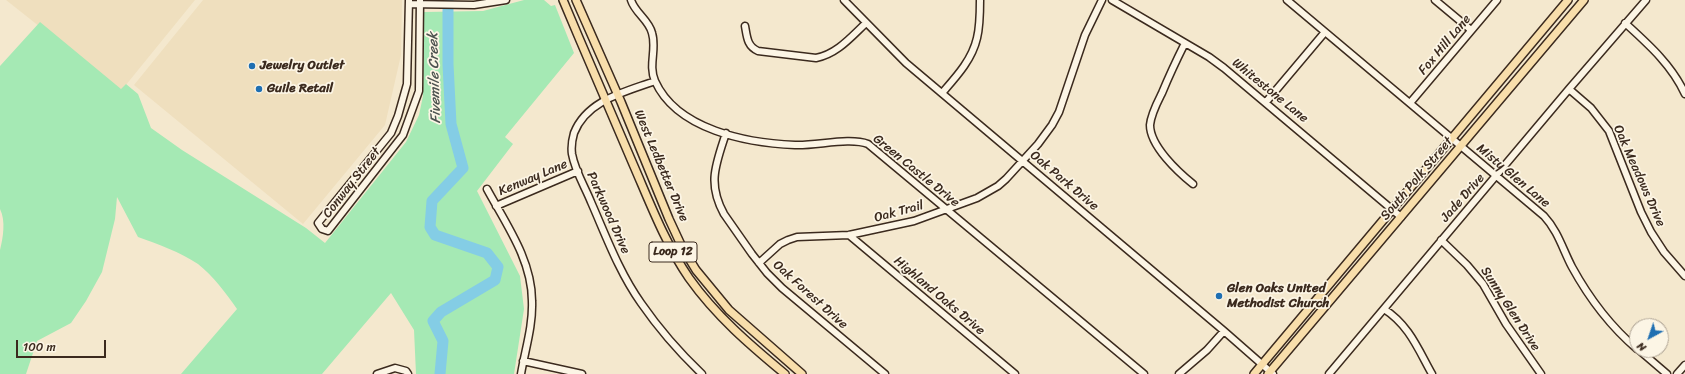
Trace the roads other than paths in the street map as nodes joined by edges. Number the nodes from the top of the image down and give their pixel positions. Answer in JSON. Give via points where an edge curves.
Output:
{"nodes":[{"id":1,"x":506,"y":0,"type":"edge"},
{"id":2,"x":563,"y":0,"type":"edge"},
{"id":3,"x":576,"y":0,"type":"edge"},
{"id":4,"x":631,"y":0,"type":"edge"},
{"id":5,"x":844,"y":0,"type":"edge"},
{"id":6,"x":980,"y":0,"type":"edge"},
{"id":7,"x":1102,"y":0,"type":"edge"},
{"id":8,"x":1112,"y":0,"type":"edge"},
{"id":9,"x":1287,"y":0,"type":"edge"},
{"id":10,"x":1435,"y":0,"type":"edge"},
{"id":11,"x":1496,"y":0,"type":"edge"},
{"id":12,"x":1568,"y":0,"type":"edge"},
{"id":13,"x":1584,"y":0,"type":"edge"},
{"id":14,"x":1646,"y":0,"type":"edge"},
{"id":15,"x":409,"y":2,"type":"edge"},
{"id":16,"x":420,"y":2,"type":"edge"},
{"id":17,"x":866,"y":23,"type":"junction"},
{"id":18,"x":1625,"y":23,"type":"junction"},
{"id":19,"x":745,"y":26,"type":"dead end"},
{"id":20,"x":1471,"y":30,"type":"junction"},
{"id":21,"x":1325,"y":32,"type":"junction"},
{"id":22,"x":1185,"y":43,"type":"junction"},
{"id":23,"x":655,"y":81,"type":"junction"},
{"id":24,"x":1569,"y":89,"type":"junction"},
{"id":25,"x":942,"y":94,"type":"junction"},
{"id":26,"x":1685,"y":94,"type":"edge"},
{"id":27,"x":618,"y":95,"type":"junction"},
{"id":28,"x":605,"y":100,"type":"junction"},
{"id":29,"x":1266,"y":102,"type":"junction"},
{"id":30,"x":1410,"y":103,"type":"junction"},
{"id":31,"x":726,"y":133,"type":"junction"},
{"id":32,"x":1452,"y":138,"type":"junction"},
{"id":33,"x":1461,"y":146,"type":"junction"},
{"id":34,"x":1023,"y":161,"type":"junction"},
{"id":35,"x":578,"y":171,"type":"junction"},
{"id":36,"x":1496,"y":176,"type":"junction"},
{"id":37,"x":1193,"y":184,"type":"dead end"},
{"id":38,"x":487,"y":189,"type":"dead end"},
{"id":39,"x":496,"y":206,"type":"junction"},
{"id":40,"x":1392,"y":209,"type":"junction"},
{"id":41,"x":948,"y":210,"type":"junction"},
{"id":42,"x":1401,"y":217,"type":"junction"},
{"id":43,"x":849,"y":234,"type":"junction"},
{"id":44,"x":1441,"y":240,"type":"junction"},
{"id":45,"x":759,"y":263,"type":"junction"},
{"id":46,"x":1685,"y":276,"type":"edge"},
{"id":47,"x":1310,"y":307,"type":"junction"},
{"id":48,"x":1384,"y":308,"type":"junction"},
{"id":49,"x":1320,"y":315,"type":"junction"},
{"id":50,"x":1224,"y":331,"type":"junction"},
{"id":51,"x":1629,"y":341,"type":"edge"},
{"id":52,"x":764,"y":342,"type":"junction"},
{"id":53,"x":758,"y":351,"type":"junction"},
{"id":54,"x":1648,"y":358,"type":"edge"},
{"id":55,"x":523,"y":361,"type":"junction"},
{"id":56,"x":1263,"y":364,"type":"junction"},
{"id":57,"x":1685,"y":365,"type":"edge"},
{"id":58,"x":1270,"y":373,"type":"edge"},
{"id":59,"x":376,"y":374,"type":"edge"},
{"id":60,"x":408,"y":374,"type":"edge"},
{"id":61,"x":521,"y":374,"type":"edge"},
{"id":62,"x":582,"y":374,"type":"edge"},
{"id":63,"x":702,"y":374,"type":"edge"},
{"id":64,"x":785,"y":374,"type":"edge"},
{"id":65,"x":802,"y":374,"type":"edge"},
{"id":66,"x":885,"y":374,"type":"edge"},
{"id":67,"x":1015,"y":374,"type":"edge"},
{"id":68,"x":1144,"y":374,"type":"edge"},
{"id":69,"x":1179,"y":374,"type":"edge"},
{"id":70,"x":1254,"y":374,"type":"edge"},
{"id":71,"x":1329,"y":374,"type":"edge"},
{"id":72,"x":1432,"y":374,"type":"edge"},
{"id":73,"x":1541,"y":374,"type":"edge"},
{"id":74,"x":1667,"y":374,"type":"edge"},
{"id":75,"x":1677,"y":374,"type":"edge"}],
"edges":[{"from":1,"to":16,"type":"street","via":[[474,5]]},
{"from":2,"to":28,"type":"main road","name":"West Ledbetter Drive","number":"Loop 12"},
{"from":3,"to":27,"type":"main road","name":"West Ledbetter Drive","number":"Loop 12"},
{"from":4,"to":23,"type":"street","name":"Green Castle Drive","via":[[653,34],[652,70]]},
{"from":5,"to":17,"type":"street","name":"Oak Park Drive"},
{"from":6,"to":25,"type":"street","via":[[979,24],[974,47],[962,70]]},
{"from":7,"to":34,"type":"street","name":"Oak Trail","via":[[1081,46],[1059,112],[1052,125]]},
{"from":8,"to":22,"type":"street","name":"Whitestone Lane"},
{"from":9,"to":21,"type":"street","name":"Misty Glen Lane"},
{"from":10,"to":20,"type":"street"},
{"from":11,"to":20,"type":"street","name":"Fox Hill Lane"},
{"from":12,"to":32,"type":"main road","name":"South Polk Street"},
{"from":13,"to":33,"type":"main road","name":"South Polk Street"},
{"from":14,"to":18,"type":"street","name":"Jade Drive"},
{"from":15,"to":16,"type":"street"},
{"from":15,"to":16,"type":"street","name":"Conway Street","via":[[407,84],[398,116],[391,133],[318,223],[322,229],[328,231],[403,135],[419,92]]},
{"from":17,"to":19,"type":"street","via":[[838,48],[824,57],[816,58],[758,51],[747,40]]},
{"from":17,"to":25,"type":"street","name":"Oak Park Drive"},
{"from":18,"to":24,"type":"street","name":"Jade Drive"},
{"from":18,"to":26,"type":"street","via":[[1662,58],[1678,79]]},
{"from":20,"to":30,"type":"street","name":"Fox Hill Lane"},
{"from":21,"to":29,"type":"street"},
{"from":21,"to":30,"type":"street","name":"Misty Glen Lane"},
{"from":22,"to":29,"type":"street","name":"Whitestone Lane","via":[[1224,68]]},
{"from":22,"to":37,"type":"street","via":[[1154,110],[1150,125],[1162,153],[1178,172]]},
{"from":23,"to":27,"type":"street","name":"Parkwood Drive"},
{"from":23,"to":31,"type":"street","name":"Green Castle Drive","via":[[678,112],[705,126]]},
{"from":24,"to":36,"type":"street","name":"Jade Drive"},
{"from":24,"to":46,"type":"street","name":"Oak Meadows Drive","via":[[1591,108],[1609,131],[1651,232]]},
{"from":25,"to":34,"type":"street","name":"Oak Park Drive"},
{"from":27,"to":28,"type":"street","name":"Parkwood Drive"},
{"from":27,"to":52,"type":"main road","name":"West Ledbetter Drive","number":"Loop 12","via":[[669,220],[693,264],[710,289],[729,310]]},
{"from":28,"to":35,"type":"street","name":"Parkwood Drive","via":[[586,114],[574,132],[572,153]]},
{"from":28,"to":53,"type":"main road","name":"West Ledbetter Drive","number":"Loop 12","via":[[673,253],[721,317]]},
{"from":29,"to":40,"type":"street","name":"Whitestone Lane"},
{"from":30,"to":32,"type":"street","name":"Misty Glen Lane"},
{"from":31,"to":41,"type":"street","name":"Green Castle Drive","via":[[764,142],[795,145],[860,141],[874,148]]},
{"from":31,"to":45,"type":"street","name":"Oak Forest Drive","via":[[713,177],[714,191],[724,214]]},
{"from":32,"to":33,"type":"street","name":"Misty Glen Lane"},
{"from":32,"to":40,"type":"main road","name":"South Polk Street"},
{"from":33,"to":36,"type":"street","name":"Misty Glen Lane"},
{"from":33,"to":42,"type":"main road","name":"South Polk Street"},
{"from":34,"to":41,"type":"street","name":"Oak Trail","via":[[998,186]]},
{"from":34,"to":50,"type":"street","name":"Oak Park Drive"},
{"from":35,"to":39,"type":"street","name":"Kenway Lane"},
{"from":35,"to":63,"type":"street","name":"Parkwood Drive","via":[[613,253],[640,301],[672,343]]},
{"from":36,"to":44,"type":"street","name":"Jade Drive"},
{"from":36,"to":51,"type":"street","name":"Misty Glen Lane","via":[[1550,223],[1572,267],[1597,306]]},
{"from":38,"to":39,"type":"street"},
{"from":39,"to":55,"type":"street","via":[[526,264],[531,284],[531,321]]},
{"from":40,"to":42,"type":"street","name":"Whitestone Lane"},
{"from":40,"to":47,"type":"main road","name":"South Polk Street"},
{"from":41,"to":43,"type":"street","name":"Oak Trail","via":[[914,221]]},
{"from":41,"to":68,"type":"street","name":"Green Castle Drive"},
{"from":42,"to":49,"type":"main road","name":"South Polk Street"},
{"from":43,"to":45,"type":"street","name":"Oak Trail","via":[[797,237],[780,244]]},
{"from":43,"to":67,"type":"street","name":"Highland Oaks Drive"},
{"from":44,"to":48,"type":"street","name":"Jade Drive"},
{"from":44,"to":73,"type":"street","name":"Sunny Glen Drive","via":[[1483,284],[1506,324]]},
{"from":45,"to":66,"type":"street","name":"Oak Forest Drive","via":[[782,288]]},
{"from":47,"to":49,"type":"main road"},
{"from":47,"to":56,"type":"main road","name":"South Polk Street"},
{"from":48,"to":71,"type":"street","name":"Jade Drive"},
{"from":48,"to":72,"type":"street","via":[[1408,330]]},
{"from":49,"to":58,"type":"main road","name":"South Polk Street"},
{"from":50,"to":56,"type":"street","name":"Oak Park Drive"},
{"from":50,"to":69,"type":"street"},
{"from":52,"to":53,"type":"main road"},
{"from":52,"to":65,"type":"main road","name":"West Ledbetter Drive","number":"Loop 12"},
{"from":53,"to":64,"type":"main road","name":"West Ledbetter Drive","number":"Loop 12"},
{"from":54,"to":74,"type":"street","name":"Misty Glen Lane"},
{"from":55,"to":61,"type":"street"},
{"from":55,"to":62,"type":"street"},
{"from":56,"to":58,"type":"street","name":"Oak Park Drive"},
{"from":56,"to":70,"type":"main road","name":"South Polk Street"},
{"from":57,"to":75,"type":"street"},
{"from":59,"to":60,"type":"street","via":[[395,368]]}]}
